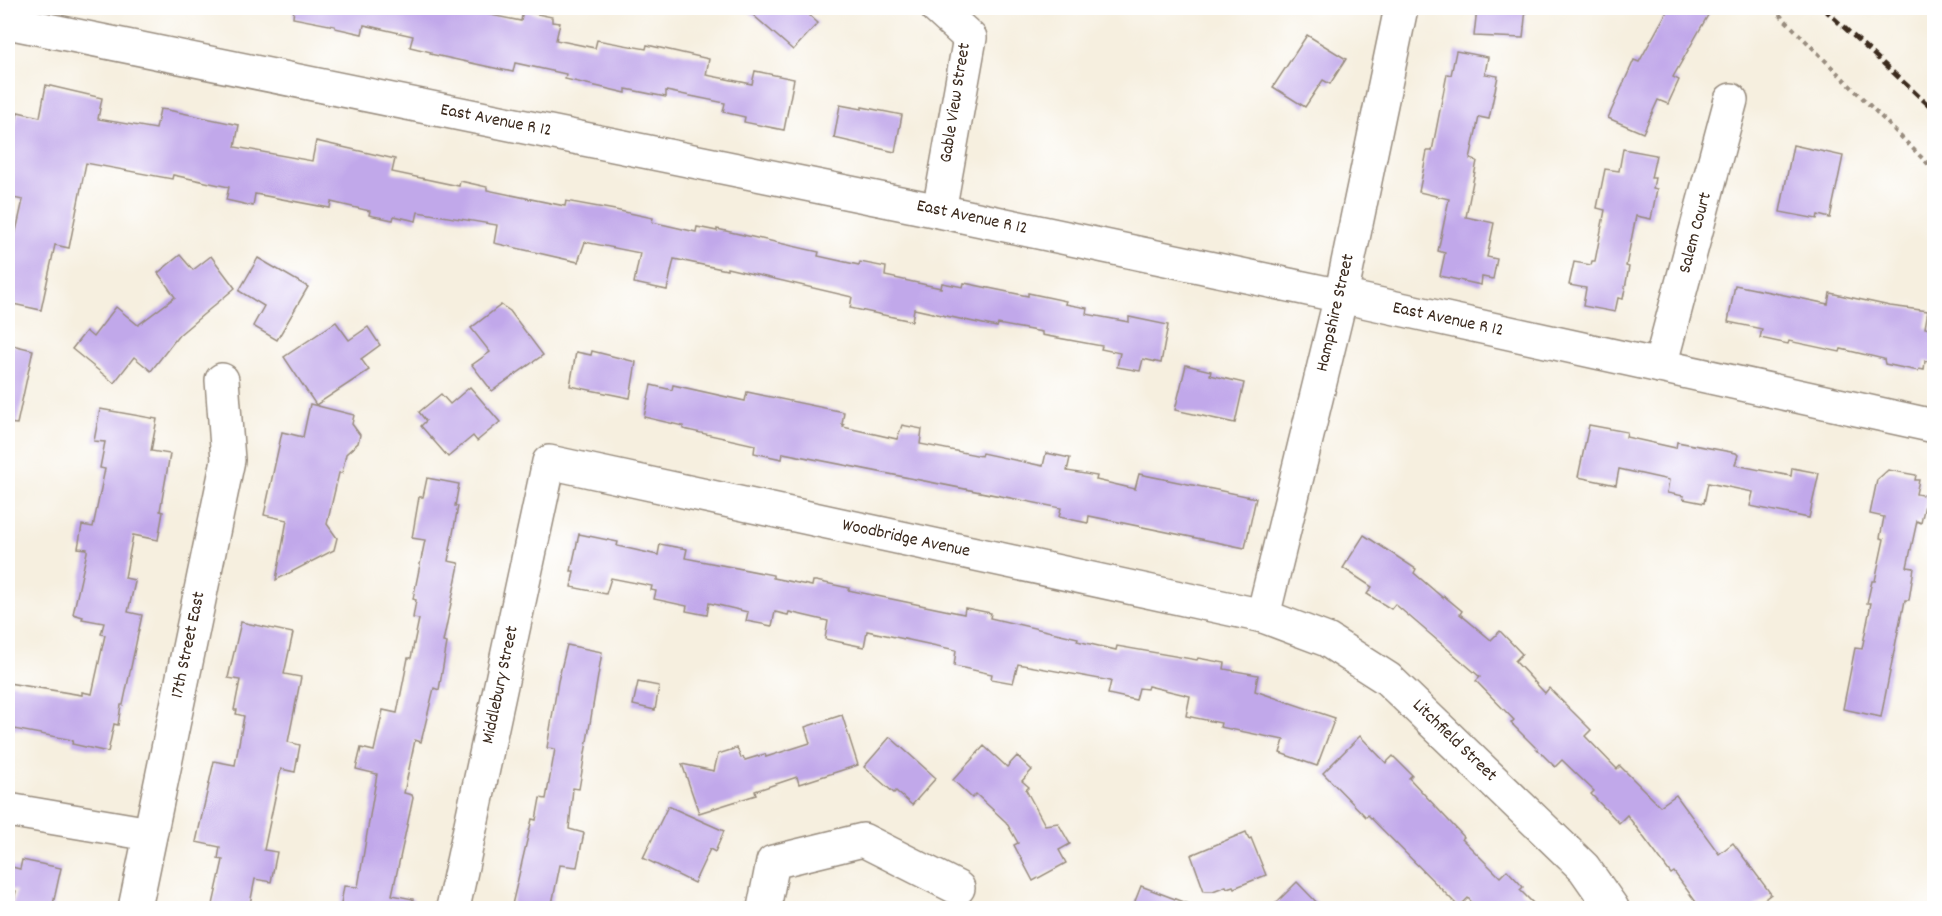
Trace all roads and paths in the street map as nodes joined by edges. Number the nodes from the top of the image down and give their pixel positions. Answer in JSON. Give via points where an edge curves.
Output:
{"nodes":[{"id":1,"x":937,"y":8,"type":"edge"},
{"id":2,"x":1401,"y":8,"type":"edge"},
{"id":3,"x":1773,"y":8,"type":"edge"},
{"id":4,"x":8,"y":22,"type":"edge"},
{"id":5,"x":1731,"y":100,"type":"dead end"},
{"id":6,"x":1935,"y":170,"type":"edge"},
{"id":7,"x":939,"y":211,"type":"junction"},
{"id":8,"x":1341,"y":296,"type":"junction"},
{"id":9,"x":1660,"y":366,"type":"junction"},
{"id":10,"x":222,"y":380,"type":"dead end"},
{"id":11,"x":1935,"y":426,"type":"edge"},
{"id":12,"x":549,"y":462,"type":"joint"},
{"id":13,"x":1263,"y":616,"type":"junction"},
{"id":14,"x":8,"y":810,"type":"edge"},
{"id":15,"x":150,"y":834,"type":"junction"},
{"id":16,"x":958,"y":888,"type":"dead end"},
{"id":17,"x":135,"y":909,"type":"edge"},
{"id":18,"x":453,"y":909,"type":"edge"},
{"id":19,"x":764,"y":909,"type":"edge"},
{"id":20,"x":1612,"y":909,"type":"edge"}],
"edges":[{"from":1,"to":7,"type":"street","name":"Gable View Street","via":[[970,38]]},
{"from":2,"to":8,"type":"street","name":"Hampshire Street"},
{"from":3,"to":6,"type":"path"},
{"from":4,"to":7,"type":"street","name":"East Avenue R 12"},
{"from":5,"to":9,"type":"street","name":"Salem Court"},
{"from":7,"to":8,"type":"street","name":"East Avenue R 12"},
{"from":8,"to":9,"type":"street","name":"East Avenue R 12"},
{"from":8,"to":13,"type":"street","name":"Hampshire Street"},
{"from":9,"to":11,"type":"street","name":"East Avenue R 12"},
{"from":10,"to":15,"type":"street","name":"17th Street East","via":[[228,460]]},
{"from":12,"to":13,"type":"street","name":"Woodbridge Avenue"},
{"from":12,"to":18,"type":"street","name":"Middlebury Street"},
{"from":13,"to":20,"type":"street","name":"Litchfield Street","via":[[1327,640],[1388,679],[1584,868]]},
{"from":14,"to":15,"type":"street"},
{"from":15,"to":17,"type":"street","name":"17th Street East"},
{"from":16,"to":19,"type":"street","via":[[863,840],[773,862]]}]}
